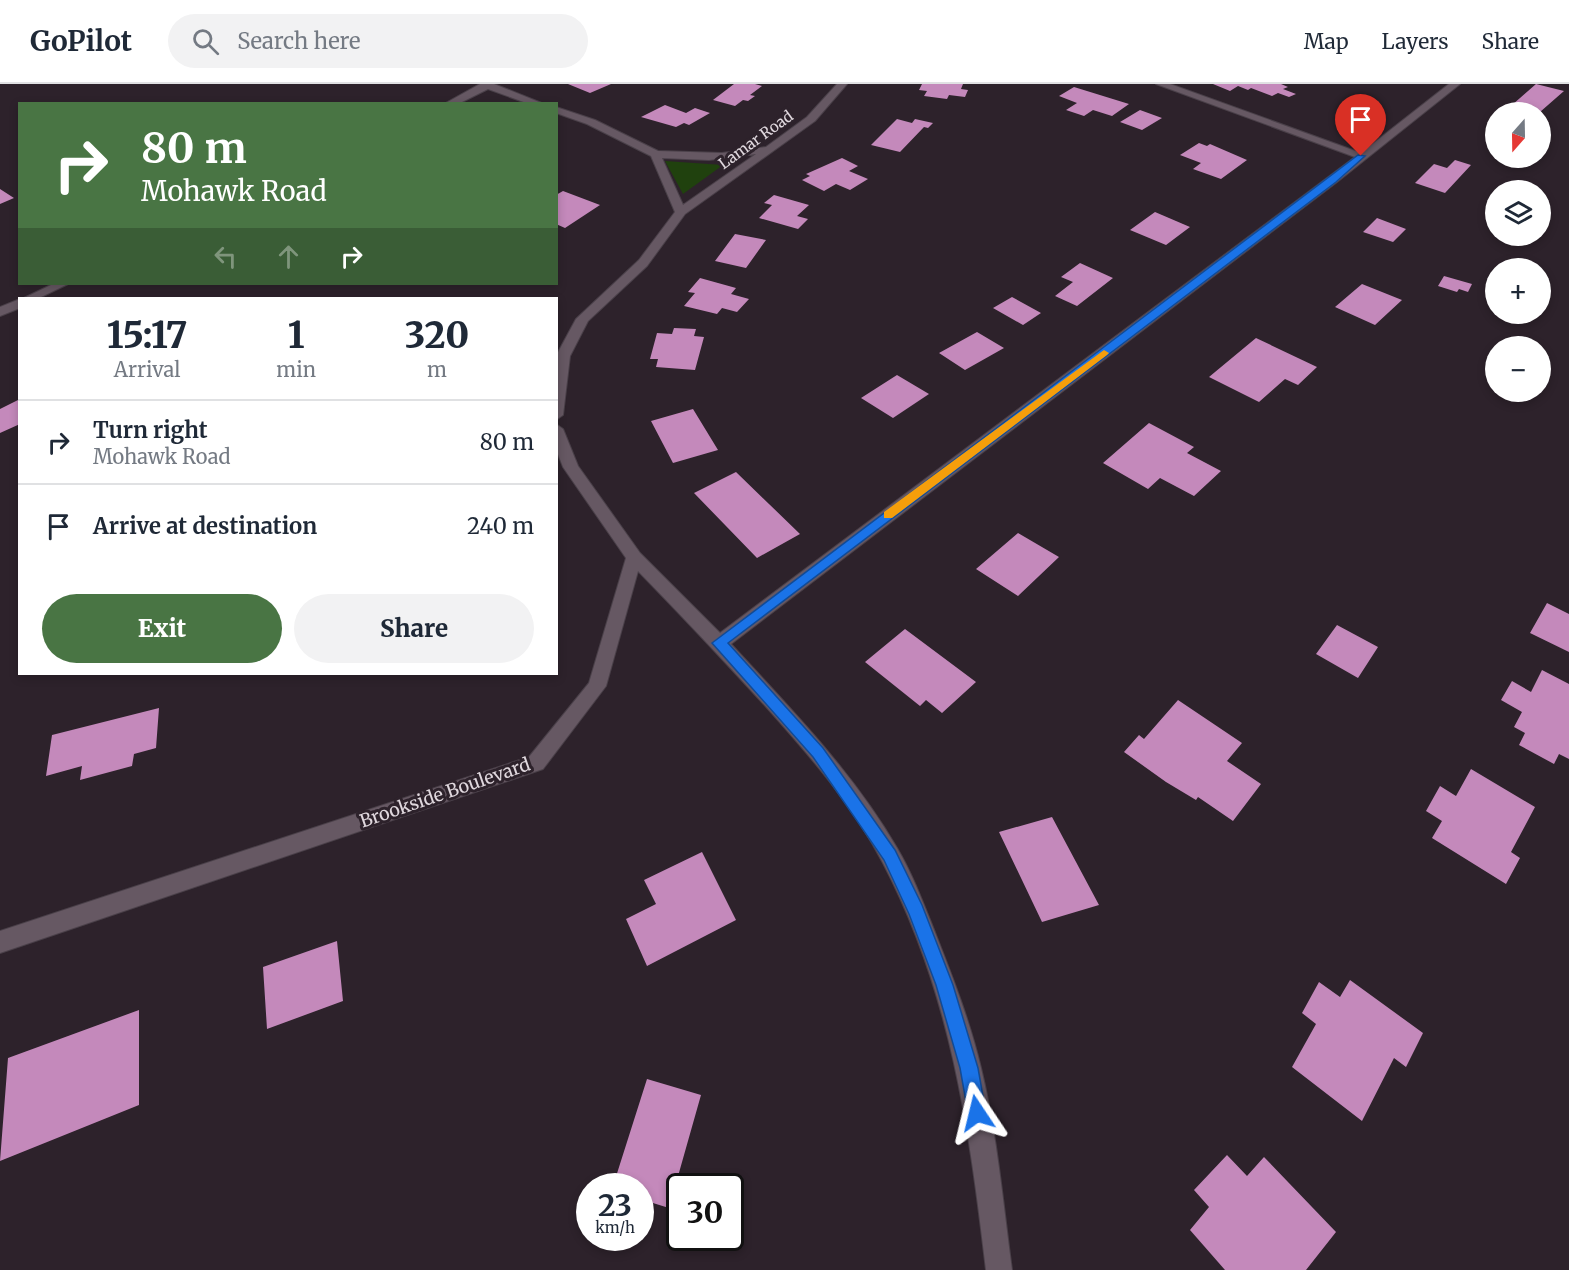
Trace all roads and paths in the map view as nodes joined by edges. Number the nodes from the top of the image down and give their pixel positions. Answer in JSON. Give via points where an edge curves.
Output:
{"nodes":[{"id":1,"x":842,"y":84,"type":"edge"},
{"id":2,"x":1161,"y":84,"type":"edge"},
{"id":3,"x":1455,"y":84,"type":"edge"},
{"id":4,"x":486,"y":85,"type":"edge"},
{"id":5,"x":454,"y":102,"type":"edge"},
{"id":6,"x":533,"y":102,"type":"edge"},
{"id":7,"x":558,"y":111,"type":"edge"},
{"id":8,"x":770,"y":148,"type":"junction"},
{"id":9,"x":655,"y":154,"type":"junction"},
{"id":10,"x":1361,"y":156,"type":"junction"},
{"id":11,"x":681,"y":212,"type":"junction"},
{"id":12,"x":60,"y":285,"type":"edge"},
{"id":13,"x":32,"y":297,"type":"edge"},
{"id":14,"x":18,"y":304,"type":"edge"},
{"id":15,"x":0,"y":312,"type":"edge"},
{"id":16,"x":558,"y":398,"type":"edge"},
{"id":17,"x":558,"y":434,"type":"edge"},
{"id":18,"x":634,"y":557,"type":"junction"},
{"id":19,"x":719,"y":643,"type":"junction"},
{"id":20,"x":0,"y":942,"type":"edge"},
{"id":21,"x":999,"y":1270,"type":"edge"}],
"edges":[{"from":1,"to":8,"type":"street","name":"Lamar Road","via":[[811,118]]},
{"from":2,"to":10,"type":"street"},
{"from":3,"to":10,"type":"street"},
{"from":4,"to":5,"type":"street"},
{"from":4,"to":6,"type":"street"},
{"from":7,"to":9,"type":"street","via":[[591,122]]},
{"from":8,"to":9,"type":"street","via":[[688,159]]},
{"from":8,"to":11,"type":"street","name":"Lamar Road"},
{"from":9,"to":11,"type":"street"},
{"from":10,"to":19,"type":"street"},
{"from":11,"to":16,"type":"street","name":"Lamar Road","via":[[644,263],[582,319],[563,356]]},
{"from":12,"to":13,"type":"street"},
{"from":14,"to":15,"type":"street"},
{"from":17,"to":18,"type":"street","via":[[571,467]]},
{"from":18,"to":19,"type":"street"},
{"from":18,"to":20,"type":"street","name":"Brookside Boulevard","via":[[597,686],[536,764]]},
{"from":19,"to":21,"type":"street","via":[[818,752],[856,803],[890,855],[916,911],[945,985],[969,1068]]}]}
